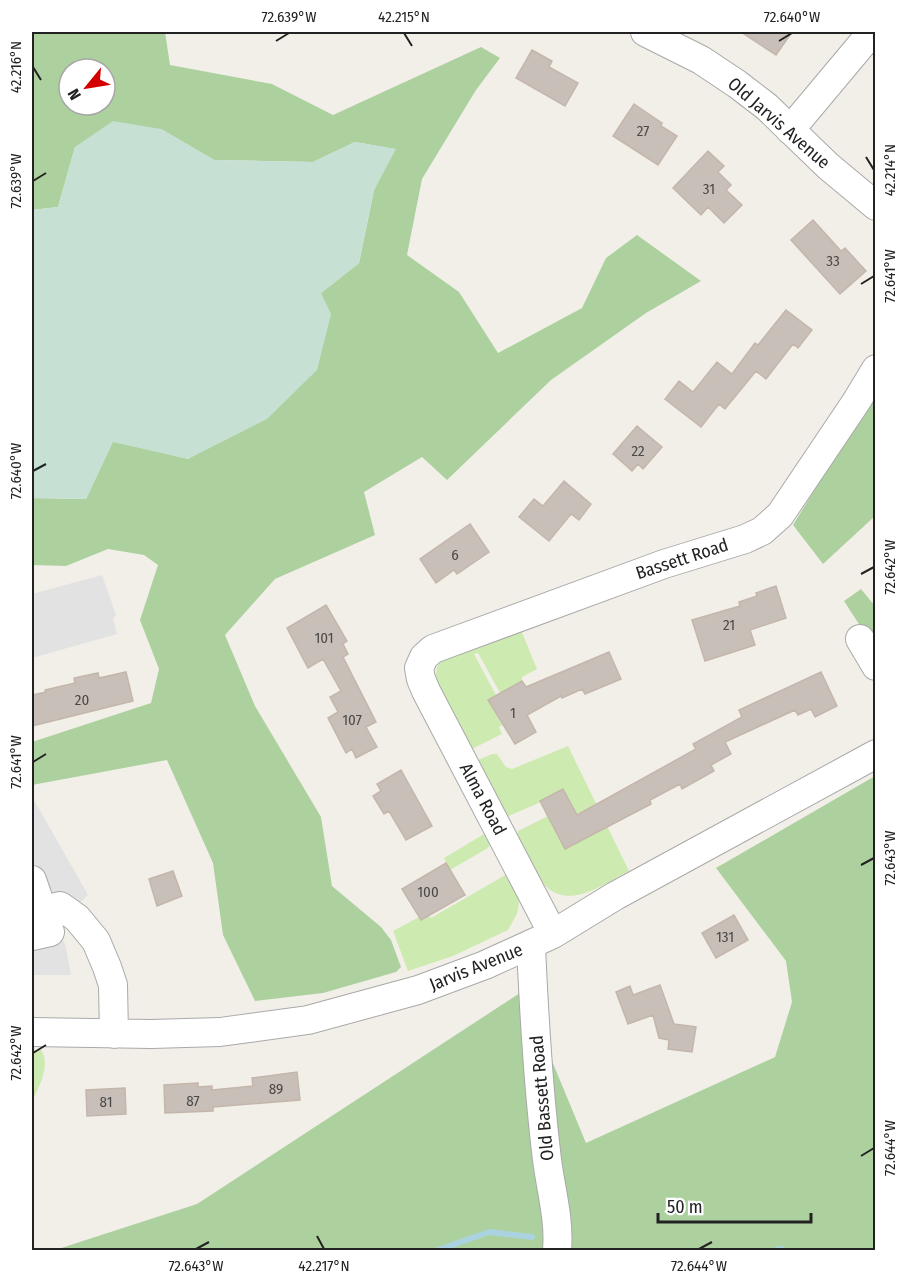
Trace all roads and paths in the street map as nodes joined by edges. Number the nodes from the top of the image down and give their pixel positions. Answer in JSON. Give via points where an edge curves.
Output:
{"nodes":[{"id":1,"x":645,"y":32,"type":"edge"},
{"id":2,"x":872,"y":32,"type":"edge"},
{"id":3,"x":790,"y":130,"type":"junction"},
{"id":4,"x":876,"y":206,"type":"edge"},
{"id":5,"x":876,"y":369,"type":"edge"},
{"id":6,"x":860,"y":639,"type":"dead end"},
{"id":7,"x":421,"y":662,"type":"joint"},
{"id":8,"x":876,"y":666,"type":"edge"},
{"id":9,"x":876,"y":754,"type":"edge"},
{"id":10,"x":32,"y":880,"type":"edge"},
{"id":11,"x":37,"y":923,"type":"edge"},
{"id":12,"x":542,"y":940,"type":"junction"},
{"id":13,"x":32,"y":1032,"type":"edge"},
{"id":14,"x":114,"y":1034,"type":"junction"},
{"id":15,"x":558,"y":1251,"type":"edge"}],
"edges":[{"from":1,"to":3,"type":"street","name":"Old Jarvis Avenue","via":[[718,70]]},
{"from":2,"to":3,"type":"street"},
{"from":3,"to":4,"type":"street","name":"Old Jarvis Avenue"},
{"from":5,"to":7,"type":"street","name":"Bassett Road","via":[[780,515],[762,531],[457,639],[433,649]]},
{"from":6,"to":8,"type":"street"},
{"from":7,"to":12,"type":"street","name":"Alma Road","via":[[419,673],[426,691]]},
{"from":9,"to":12,"type":"street","name":"Jarvis Avenue"},
{"from":10,"to":11,"type":"street"},
{"from":11,"to":14,"type":"street","via":[[60,906],[77,918],[96,941],[112,985]]},
{"from":12,"to":14,"type":"street","name":"Jarvis Avenue","via":[[418,990],[308,1020],[220,1032]]},
{"from":12,"to":15,"type":"street","name":"Old Bassett Road","via":[[537,1053],[546,1153],[559,1231]]},
{"from":13,"to":14,"type":"street","name":"Jarvis Avenue"}]}
